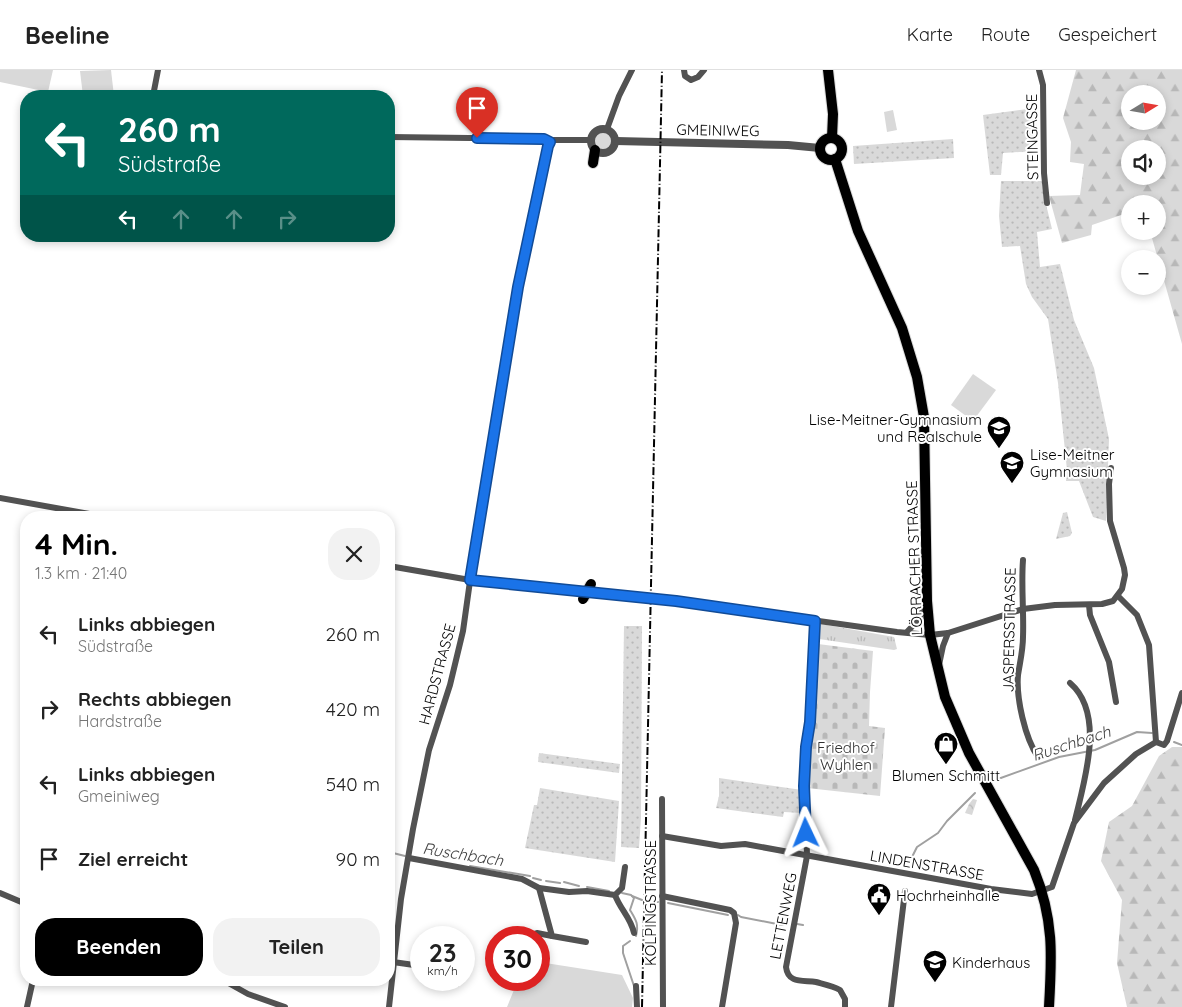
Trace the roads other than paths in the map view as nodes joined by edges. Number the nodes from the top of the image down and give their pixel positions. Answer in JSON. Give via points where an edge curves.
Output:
{"nodes":[{"id":1,"x":158,"y":70,"type":"edge"},
{"id":2,"x":632,"y":70,"type":"edge"},
{"id":3,"x":684,"y":70,"type":"edge"},
{"id":4,"x":704,"y":70,"type":"edge"},
{"id":5,"x":828,"y":70,"type":"edge"},
{"id":6,"x":1040,"y":70,"type":"edge"},
{"id":7,"x":154,"y":90,"type":"edge"},
{"id":8,"x":607,"y":129,"type":"junction"},
{"id":9,"x":395,"y":138,"type":"edge"},
{"id":10,"x":832,"y":138,"type":"junction"},
{"id":11,"x":550,"y":142,"type":"junction"},
{"id":12,"x":616,"y":142,"type":"junction"},
{"id":13,"x":596,"y":148,"type":"junction"},
{"id":14,"x":820,"y":148,"type":"junction"},
{"id":15,"x":835,"y":159,"type":"junction"},
{"id":16,"x":595,"y":164,"type":"dead end"},
{"id":17,"x":1047,"y":203,"type":"dead end"},
{"id":18,"x":1111,"y":468,"type":"dead end"},
{"id":19,"x":0,"y":498,"type":"edge"},
{"id":20,"x":73,"y":511,"type":"edge"},
{"id":21,"x":1023,"y":560,"type":"dead end"},
{"id":22,"x":395,"y":567,"type":"edge"},
{"id":23,"x":470,"y":580,"type":"junction"},
{"id":24,"x":591,"y":584,"type":"dead end"},
{"id":25,"x":1118,"y":596,"type":"junction"},
{"id":26,"x":583,"y":599,"type":"dead end"},
{"id":27,"x":927,"y":601,"type":"junction"},
{"id":28,"x":1089,"y":604,"type":"junction"},
{"id":29,"x":1023,"y":609,"type":"junction"},
{"id":30,"x":815,"y":621,"type":"junction"},
{"id":31,"x":907,"y":632,"type":"junction"},
{"id":32,"x":948,"y":633,"type":"junction"},
{"id":33,"x":930,"y":635,"type":"junction"},
{"id":34,"x":938,"y":671,"type":"junction"},
{"id":35,"x":1070,"y":683,"type":"dead end"},
{"id":36,"x":1182,"y":693,"type":"edge"},
{"id":37,"x":1116,"y":702,"type":"dead end"},
{"id":38,"x":1156,"y":742,"type":"junction"},
{"id":39,"x":1038,"y":756,"type":"dead end"},
{"id":40,"x":662,"y":799,"type":"dead end"},
{"id":41,"x":1079,"y":803,"type":"junction"},
{"id":42,"x":1088,"y":805,"type":"junction"},
{"id":43,"x":1074,"y":823,"type":"junction"},
{"id":44,"x":662,"y":836,"type":"junction"},
{"id":45,"x":807,"y":856,"type":"junction"},
{"id":46,"x":409,"y":858,"type":"junction"},
{"id":47,"x":625,"y":867,"type":"dead end"},
{"id":48,"x":539,"y":888,"type":"junction"},
{"id":49,"x":905,"y":891,"type":"dead end"},
{"id":50,"x":1042,"y":892,"type":"junction"},
{"id":51,"x":0,"y":893,"type":"edge"},
{"id":52,"x":616,"y":895,"type":"junction"},
{"id":53,"x":662,"y":896,"type":"junction"},
{"id":54,"x":20,"y":901,"type":"edge"},
{"id":55,"x":634,"y":933,"type":"dead end"},
{"id":56,"x":552,"y":936,"type":"joint"},
{"id":57,"x":586,"y":942,"type":"dead end"},
{"id":58,"x":395,"y":946,"type":"edge"},
{"id":59,"x":395,"y":962,"type":"edge"},
{"id":60,"x":410,"y":964,"type":"edge"},
{"id":61,"x":32,"y":986,"type":"edge"},
{"id":62,"x":234,"y":986,"type":"edge"},
{"id":63,"x":391,"y":986,"type":"edge"},
{"id":64,"x":636,"y":986,"type":"dead end"},
{"id":65,"x":27,"y":1007,"type":"edge"},
{"id":66,"x":285,"y":1007,"type":"edge"},
{"id":67,"x":389,"y":1007,"type":"edge"},
{"id":68,"x":637,"y":1007,"type":"edge"},
{"id":69,"x":663,"y":1007,"type":"edge"},
{"id":70,"x":722,"y":1007,"type":"edge"},
{"id":71,"x":845,"y":1007,"type":"edge"},
{"id":72,"x":891,"y":1007,"type":"edge"},
{"id":73,"x":1049,"y":1007,"type":"edge"}],
"edges":[{"from":1,"to":7,"type":"street"},
{"from":2,"to":8,"type":"street"},
{"from":3,"to":4,"type":"street","via":[[685,76],[691,80]]},
{"from":5,"to":10,"type":"main road"},
{"from":6,"to":17,"type":"street","name":"STEINGASSE"},
{"from":8,"to":12,"type":"street","via":[[614,134]]},
{"from":8,"to":13,"type":"street","via":[[595,131]]},
{"from":9,"to":11,"type":"street","via":[[544,139]]},
{"from":10,"to":14,"type":"main road","via":[[822,142]]},
{"from":10,"to":15,"type":"main road","via":[[838,140],[842,148]]},
{"from":11,"to":13,"type":"street","via":[[554,140]]},
{"from":11,"to":23,"type":"street","name":"HARDSTRASSE","via":[[518,287]]},
{"from":12,"to":13,"type":"street","via":[[610,152]]},
{"from":12,"to":14,"type":"street","name":"GMEINIWEG"},
{"from":13,"to":16,"type":"main road"},
{"from":14,"to":15,"type":"main road","via":[[824,158]]},
{"from":15,"to":27,"type":"main road","name":"LÖRRACHER STRASSE","via":[[858,231],[902,328],[917,377],[924,417]]},
{"from":18,"to":25,"type":"street","via":[[1110,521],[1124,568],[1124,582]]},
{"from":19,"to":20,"type":"street"},
{"from":21,"to":29,"type":"street","name":"JASPERSSTRASSE"},
{"from":22,"to":23,"type":"street"},
{"from":23,"to":30,"type":"street","via":[[676,601]]},
{"from":23,"to":46,"type":"street","name":"HARDSTRASSE","via":[[458,655],[429,750]]},
{"from":24,"to":26,"type":"main road","bridge":true},
{"from":25,"to":28,"type":"street","via":[[1108,602]]},
{"from":25,"to":38,"type":"street","via":[[1137,615],[1149,645]]},
{"from":27,"to":31,"type":"street","via":[[918,620]]},
{"from":27,"to":33,"type":"main road","name":"LÖRRACHER STRASSE"},
{"from":28,"to":29,"type":"street"},
{"from":28,"to":37,"type":"street","via":[[1090,616],[1109,662]]},
{"from":29,"to":32,"type":"street"},
{"from":29,"to":39,"type":"street","name":"JASPERSSTRASSE","via":[[1019,693],[1032,749]]},
{"from":30,"to":31,"type":"street"},
{"from":30,"to":45,"type":"street","name":"LETTENWEG","via":[[804,786]]},
{"from":31,"to":33,"type":"street"},
{"from":32,"to":33,"type":"street"},
{"from":32,"to":34,"type":"street"},
{"from":33,"to":34,"type":"main road","name":"LÖRRACHER STRASSE"},
{"from":34,"to":50,"type":"main road","name":"LÖRRACHER STRASSE","via":[[961,738],[1034,870]]},
{"from":35,"to":41,"type":"street","via":[[1081,697],[1089,724],[1090,753]]},
{"from":36,"to":38,"type":"street","via":[[1168,741],[1164,745]]},
{"from":38,"to":42,"type":"street","via":[[1129,759],[1104,783]]},
{"from":40,"to":44,"type":"street","name":"KOLPINGSTRASSE"},
{"from":41,"to":42,"type":"street"},
{"from":41,"to":43,"type":"street"},
{"from":42,"to":43,"type":"street"},
{"from":43,"to":50,"type":"street","via":[[1054,883]]},
{"from":44,"to":45,"type":"street","name":"LINDENSTRASSE","via":[[721,846],[745,844]]},
{"from":44,"to":53,"type":"street","name":"KOLPINGSTRASSE"},
{"from":45,"to":50,"type":"street","name":"LINDENSTRASSE","via":[[991,889],[1032,894]]},
{"from":45,"to":71,"type":"street","name":"LETTENWEG","via":[[788,951],[788,975],[797,981],[816,982],[840,990]]},
{"from":46,"to":48,"type":"street","via":[[522,879]]},
{"from":46,"to":58,"type":"street","name":"HARDSTRASSE"},
{"from":47,"to":52,"type":"street","via":[[622,888]]},
{"from":48,"to":52,"type":"street"},
{"from":48,"to":56,"type":"street"},
{"from":49,"to":72,"type":"street"},
{"from":50,"to":73,"type":"main road","name":"LÖRRACHER STRASSE","via":[[1050,932]]},
{"from":51,"to":54,"type":"street"},
{"from":52,"to":55,"type":"street"},
{"from":53,"to":69,"type":"street","name":"KOLPINGSTRASSE"},
{"from":53,"to":70,"type":"street","via":[[734,913],[736,923]]},
{"from":56,"to":57,"type":"street"},
{"from":59,"to":60,"type":"street"},
{"from":61,"to":65,"type":"street"},
{"from":62,"to":66,"type":"street"},
{"from":63,"to":67,"type":"street","name":"HARDSTRASSE"},
{"from":64,"to":68,"type":"street"}]}
